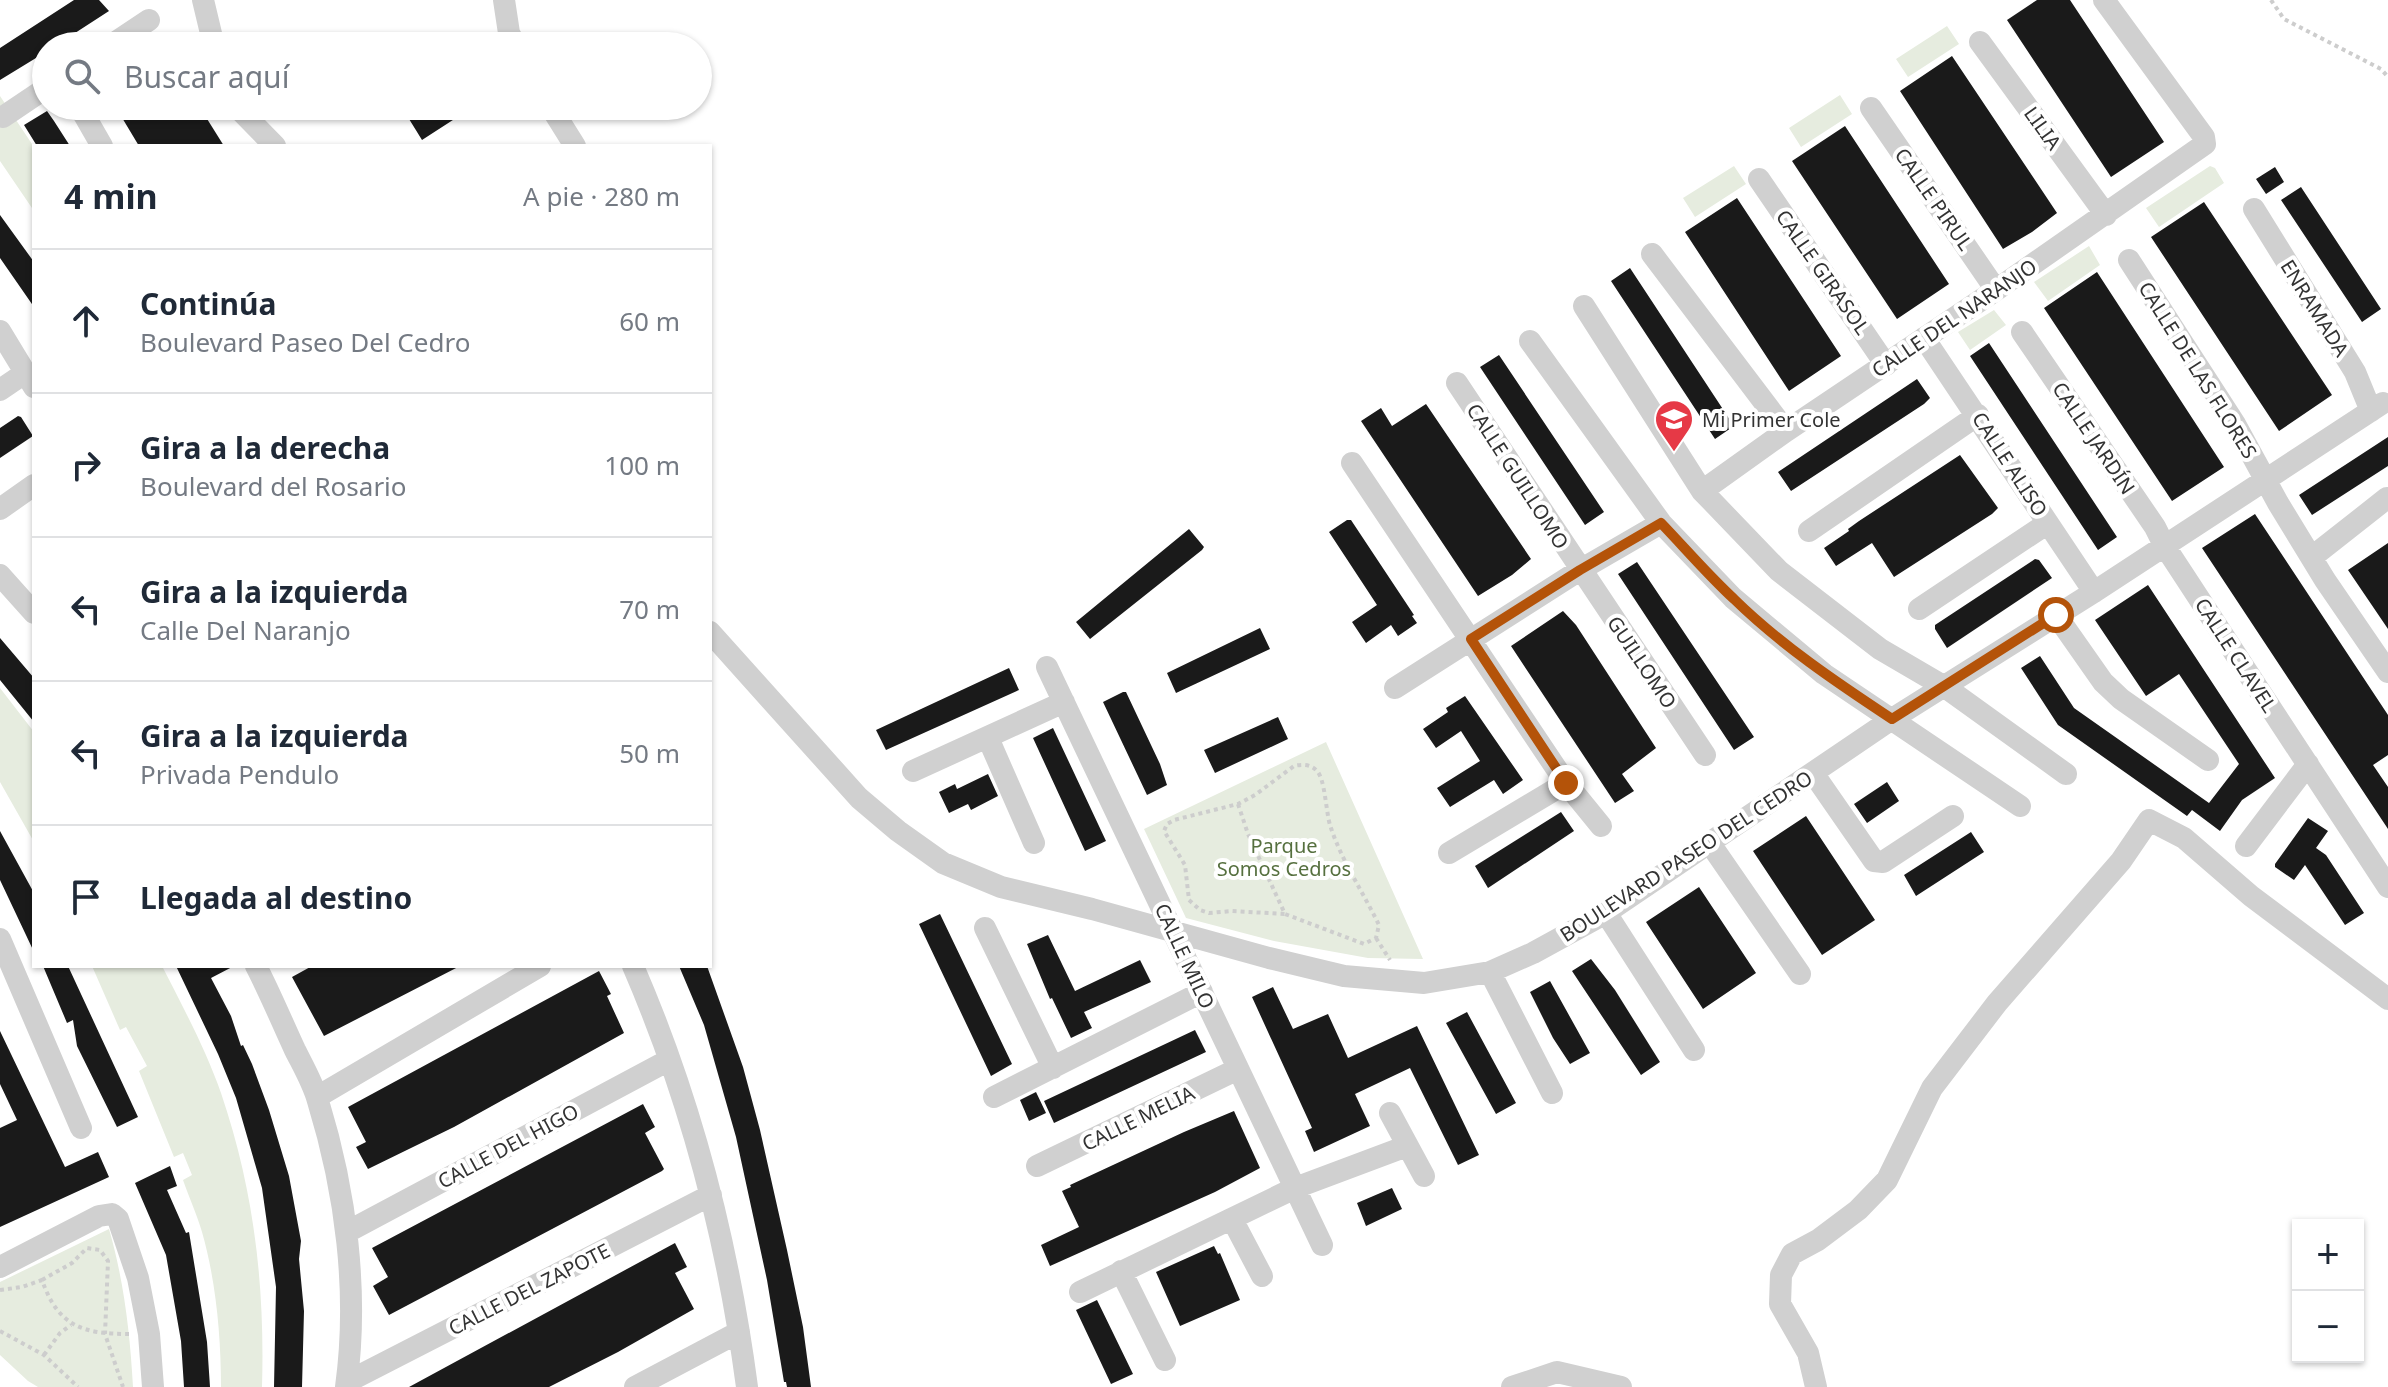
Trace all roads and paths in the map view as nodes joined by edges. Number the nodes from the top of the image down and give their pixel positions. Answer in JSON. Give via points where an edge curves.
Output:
{"nodes":[{"id":1,"x":203,"y":0,"type":"edge"},
{"id":2,"x":504,"y":0,"type":"edge"},
{"id":3,"x":2104,"y":0,"type":"edge"},
{"id":4,"x":2271,"y":0,"type":"edge"},
{"id":5,"x":149,"y":20,"type":"dead end"},
{"id":6,"x":131,"y":32,"type":"edge"},
{"id":7,"x":211,"y":32,"type":"edge"},
{"id":8,"x":509,"y":32,"type":"edge"},
{"id":9,"x":1980,"y":42,"type":"dead end"},
{"id":10,"x":2388,"y":77,"type":"edge"},
{"id":11,"x":32,"y":97,"type":"edge"},
{"id":12,"x":1871,"y":108,"type":"dead end"},
{"id":13,"x":3,"y":117,"type":"dead end"},
{"id":14,"x":87,"y":120,"type":"edge"},
{"id":15,"x":250,"y":120,"type":"edge"},
{"id":16,"x":559,"y":120,"type":"edge"},
{"id":17,"x":101,"y":144,"type":"edge"},
{"id":18,"x":273,"y":144,"type":"edge"},
{"id":19,"x":574,"y":144,"type":"edge"},
{"id":20,"x":1759,"y":179,"type":"dead end"},
{"id":21,"x":2254,"y":209,"type":"dead end"},
{"id":22,"x":2106,"y":215,"type":"junction"},
{"id":23,"x":1652,"y":254,"type":"dead end"},
{"id":24,"x":2129,"y":260,"type":"dead end"},
{"id":25,"x":1996,"y":290,"type":"junction"},
{"id":26,"x":1584,"y":306,"type":"dead end"},
{"id":27,"x":0,"y":331,"type":"edge"},
{"id":28,"x":2022,"y":332,"type":"dead end"},
{"id":29,"x":1924,"y":338,"type":"junction"},
{"id":30,"x":1530,"y":341,"type":"dead end"},
{"id":31,"x":1886,"y":365,"type":"junction"},
{"id":32,"x":30,"y":380,"type":"edge"},
{"id":33,"x":1457,"y":383,"type":"dead end"},
{"id":34,"x":0,"y":390,"type":"edge"},
{"id":35,"x":2377,"y":407,"type":"joint"},
{"id":36,"x":1978,"y":415,"type":"junction"},
{"id":37,"x":1786,"y":431,"type":"junction"},
{"id":38,"x":1352,"y":463,"type":"dead end"},
{"id":39,"x":2266,"y":480,"type":"junction"},
{"id":40,"x":32,"y":486,"type":"edge"},
{"id":41,"x":1702,"y":491,"type":"junction"},
{"id":42,"x":2387,"y":498,"type":"edge"},
{"id":43,"x":0,"y":509,"type":"edge"},
{"id":44,"x":1661,"y":523,"type":"junction"},
{"id":45,"x":2048,"y":523,"type":"junction"},
{"id":46,"x":1809,"y":531,"type":"dead end"},
{"id":47,"x":2164,"y":545,"type":"junction"},
{"id":48,"x":2312,"y":557,"type":"junction"},
{"id":49,"x":1580,"y":570,"type":"junction"},
{"id":50,"x":0,"y":575,"type":"edge"},
{"id":51,"x":2094,"y":592,"type":"junction"},
{"id":52,"x":32,"y":609,"type":"edge"},
{"id":53,"x":1919,"y":609,"type":"dead end"},
{"id":54,"x":2056,"y":615,"type":"junction"},
{"id":55,"x":712,"y":634,"type":"edge"},
{"id":56,"x":1471,"y":639,"type":"junction"},
{"id":57,"x":2386,"y":666,"type":"edge"},
{"id":58,"x":1047,"y":667,"type":"dead end"},
{"id":59,"x":1945,"y":687,"type":"junction"},
{"id":60,"x":1395,"y":688,"type":"dead end"},
{"id":61,"x":1064,"y":702,"type":"junction"},
{"id":62,"x":1892,"y":719,"type":"junction"},
{"id":63,"x":988,"y":738,"type":"junction"},
{"id":64,"x":1705,"y":755,"type":"dead end"},
{"id":65,"x":2208,"y":760,"type":"dead end"},
{"id":66,"x":2308,"y":764,"type":"junction"},
{"id":67,"x":913,"y":771,"type":"dead end"},
{"id":68,"x":1813,"y":773,"type":"junction"},
{"id":69,"x":2066,"y":774,"type":"dead end"},
{"id":70,"x":1566,"y":783,"type":"junction"},
{"id":71,"x":1238,"y":804,"type":"junction"},
{"id":72,"x":2020,"y":806,"type":"dead end"},
{"id":73,"x":1953,"y":816,"type":"dead end"},
{"id":74,"x":1601,"y":826,"type":"dead end"},
{"id":75,"x":1709,"y":842,"type":"junction"},
{"id":76,"x":1034,"y":843,"type":"dead end"},
{"id":77,"x":2246,"y":846,"type":"dead end"},
{"id":78,"x":1449,"y":853,"type":"dead end"},
{"id":79,"x":2388,"y":887,"type":"edge"},
{"id":80,"x":1606,"y":913,"type":"junction"},
{"id":81,"x":1285,"y":914,"type":"junction"},
{"id":82,"x":985,"y":928,"type":"dead end"},
{"id":83,"x":1174,"y":933,"type":"junction"},
{"id":84,"x":0,"y":939,"type":"edge"},
{"id":85,"x":261,"y":968,"type":"edge"},
{"id":86,"x":537,"y":968,"type":"edge"},
{"id":87,"x":634,"y":968,"type":"edge"},
{"id":88,"x":1490,"y":972,"type":"junction"},
{"id":89,"x":1800,"y":974,"type":"dead end"},
{"id":90,"x":1202,"y":992,"type":"junction"},
{"id":91,"x":2388,"y":999,"type":"edge"},
{"id":92,"x":1694,"y":1050,"type":"dead end"},
{"id":93,"x":669,"y":1060,"type":"junction"},
{"id":94,"x":1053,"y":1068,"type":"junction"},
{"id":95,"x":1238,"y":1069,"type":"junction"},
{"id":96,"x":1552,"y":1093,"type":"dead end"},
{"id":97,"x":317,"y":1097,"type":"junction"},
{"id":98,"x":994,"y":1097,"type":"dead end"},
{"id":99,"x":1390,"y":1113,"type":"dead end"},
{"id":100,"x":81,"y":1128,"type":"dead end"},
{"id":101,"x":1407,"y":1146,"type":"junction"},
{"id":102,"x":1037,"y":1166,"type":"dead end"},
{"id":103,"x":1424,"y":1176,"type":"dead end"},
{"id":104,"x":1295,"y":1188,"type":"junction"},
{"id":105,"x":711,"y":1195,"type":"junction"},
{"id":106,"x":1232,"y":1219,"type":"junction"},
{"id":107,"x":347,"y":1232,"type":"junction"},
{"id":108,"x":1322,"y":1245,"type":"dead end"},
{"id":109,"x":0,"y":1267,"type":"edge"},
{"id":110,"x":1121,"y":1271,"type":"junction"},
{"id":111,"x":1262,"y":1276,"type":"dead end"},
{"id":112,"x":42,"y":1280,"type":"junction"},
{"id":113,"x":0,"y":1290,"type":"edge"},
{"id":114,"x":1080,"y":1292,"type":"dead end"},
{"id":115,"x":71,"y":1325,"type":"junction"},
{"id":116,"x":0,"y":1331,"type":"edge"},
{"id":117,"x":739,"y":1332,"type":"junction"},
{"id":118,"x":105,"y":1334,"type":"junction"},
{"id":119,"x":44,"y":1355,"type":"junction"},
{"id":120,"x":1165,"y":1360,"type":"dead end"},
{"id":121,"x":347,"y":1385,"type":"edge"},
{"id":122,"x":78,"y":1387,"type":"edge"},
{"id":123,"x":123,"y":1387,"type":"edge"},
{"id":124,"x":153,"y":1387,"type":"edge"},
{"id":125,"x":635,"y":1387,"type":"edge"},
{"id":126,"x":747,"y":1387,"type":"edge"},
{"id":127,"x":1512,"y":1387,"type":"edge"},
{"id":128,"x":1621,"y":1387,"type":"edge"},
{"id":129,"x":1816,"y":1387,"type":"edge"}],
"edges":[{"from":1,"to":7,"type":"street"},
{"from":2,"to":8,"type":"street"},
{"from":3,"to":22,"type":"street","name":"CALLE DEL NARANJO","via":[[2205,144]]},
{"from":4,"to":10,"type":"path","via":[[2284,19]]},
{"from":5,"to":6,"type":"street"},
{"from":9,"to":22,"type":"street","name":"LILIA"},
{"from":11,"to":13,"type":"street"},
{"from":12,"to":25,"type":"street","name":"CALLE PIRUL"},
{"from":14,"to":17,"type":"street"},
{"from":15,"to":18,"type":"street"},
{"from":16,"to":19,"type":"street"},
{"from":20,"to":31,"type":"street","name":"CALLE GIRASOL"},
{"from":21,"to":35,"type":"street","name":"ENRAMADA"},
{"from":22,"to":25,"type":"street","name":"CALLE DEL NARANJO"},
{"from":23,"to":37,"type":"street"},
{"from":24,"to":39,"type":"street","name":"CALLE DE LAS FLORES"},
{"from":25,"to":29,"type":"street","name":"CALLE DEL NARANJO"},
{"from":26,"to":41,"type":"street"},
{"from":27,"to":32,"type":"street"},
{"from":28,"to":47,"type":"street","name":"CALLE JARDÍN"},
{"from":29,"to":31,"type":"street","name":"CALLE DEL NARANJO"},
{"from":29,"to":36,"type":"street","name":"CALLE ALISO"},
{"from":30,"to":44,"type":"street"},
{"from":31,"to":37,"type":"street","name":"CALLE DEL NARANJO"},
{"from":32,"to":34,"type":"street"},
{"from":33,"to":49,"type":"street","name":"CALLE GUILLOMO"},
{"from":35,"to":39,"type":"street","name":"BOULEVARD PASEO DEL CEDRO"},
{"from":36,"to":45,"type":"street","name":"CALLE ALISO"},
{"from":36,"to":46,"type":"street"},
{"from":37,"to":41,"type":"street","name":"CALLE DEL NARANJO"},
{"from":38,"to":56,"type":"street"},
{"from":39,"to":47,"type":"street","name":"BOULEVARD PASEO DEL CEDRO"},
{"from":39,"to":48,"type":"street","name":"CALLE DE LAS FLORES"},
{"from":40,"to":43,"type":"street"},
{"from":41,"to":59,"type":"street","via":[[1809,596],[1880,649]]},
{"from":42,"to":48,"type":"street"},
{"from":44,"to":49,"type":"street"},
{"from":44,"to":62,"type":"street","via":[[1770,631]]},
{"from":45,"to":51,"type":"street","name":"CALLE ALISO"},
{"from":45,"to":53,"type":"street"},
{"from":47,"to":51,"type":"street","name":"BOULEVARD PASEO DEL CEDRO"},
{"from":47,"to":66,"type":"street","name":"CALLE CLAVEL"},
{"from":48,"to":57,"type":"street","name":"CALLE DE LAS FLORES"},
{"from":49,"to":56,"type":"street"},
{"from":49,"to":64,"type":"street","name":"GUILLOMO"},
{"from":50,"to":52,"type":"street"},
{"from":51,"to":54,"type":"street","name":"BOULEVARD PASEO DEL CEDRO"},
{"from":54,"to":59,"type":"street","name":"BOULEVARD PASEO DEL CEDRO"},
{"from":54,"to":65,"type":"street","via":[[2112,691]]},
{"from":55,"to":83,"type":"street","name":"BOULEVARD PASEO DEL CEDRO","via":[[859,798],[943,863],[1001,887]]},
{"from":56,"to":60,"type":"street"},
{"from":56,"to":70,"type":"street"},
{"from":58,"to":61,"type":"street","name":"CALLE MILO"},
{"from":59,"to":62,"type":"street","name":"BOULEVARD PASEO DEL CEDRO"},
{"from":59,"to":69,"type":"street"},
{"from":61,"to":63,"type":"street"},
{"from":61,"to":83,"type":"street","name":"CALLE MILO"},
{"from":62,"to":68,"type":"street","name":"BOULEVARD PASEO DEL CEDRO"},
{"from":62,"to":72,"type":"street"},
{"from":63,"to":67,"type":"street"},
{"from":63,"to":76,"type":"street"},
{"from":66,"to":77,"type":"street"},
{"from":66,"to":79,"type":"street","name":"CALLE CLAVEL"},
{"from":68,"to":73,"type":"street","via":[[1874,861],[1883,862]]},
{"from":68,"to":75,"type":"street","name":"BOULEVARD PASEO DEL CEDRO"},
{"from":70,"to":74,"type":"street"},
{"from":70,"to":78,"type":"street"},
{"from":71,"to":81,"type":"path"},
{"from":71,"to":81,"type":"path","via":[[1167,824],[1164,831],[1185,865],[1189,900],[1209,913]]},
{"from":71,"to":81,"type":"path","via":[[1294,766],[1317,771],[1336,840],[1379,925],[1378,933],[1364,944]]},
{"from":75,"to":80,"type":"street","name":"BOULEVARD PASEO DEL CEDRO"},
{"from":75,"to":89,"type":"street"},
{"from":80,"to":88,"type":"street","name":"BOULEVARD PASEO DEL CEDRO"},
{"from":80,"to":92,"type":"street"},
{"from":82,"to":94,"type":"street"},
{"from":83,"to":88,"type":"street","name":"BOULEVARD PASEO DEL CEDRO","via":[[1372,980],[1424,983]]},
{"from":83,"to":90,"type":"street","name":"CALLE MILO"},
{"from":84,"to":100,"type":"street"},
{"from":85,"to":97,"type":"street"},
{"from":86,"to":97,"type":"street"},
{"from":87,"to":93,"type":"street"},
{"from":88,"to":96,"type":"street"},
{"from":90,"to":94,"type":"street"},
{"from":90,"to":95,"type":"street","name":"CALLE MILO"},
{"from":91,"to":129,"type":"street","via":[[2251,896],[2184,838],[2149,820],[2121,861],[1997,1003],[1932,1088],[1887,1180],[1858,1210],[1792,1254],[1781,1275],[1780,1304],[1808,1353]]},
{"from":93,"to":105,"type":"street"},
{"from":93,"to":107,"type":"street","name":"CALLE DEL HIGO"},
{"from":94,"to":98,"type":"street"},
{"from":95,"to":102,"type":"street","name":"CALLE MELIA"},
{"from":95,"to":104,"type":"street","name":"CALLE MILO"},
{"from":97,"to":107,"type":"street"},
{"from":99,"to":101,"type":"street"},
{"from":101,"to":103,"type":"street"},
{"from":101,"to":104,"type":"street"},
{"from":104,"to":106,"type":"street"},
{"from":104,"to":108,"type":"street","name":"CALLE MILO"},
{"from":105,"to":117,"type":"street"},
{"from":105,"to":121,"type":"street","name":"CALLE DEL ZAPOTE"},
{"from":106,"to":110,"type":"street"},
{"from":106,"to":111,"type":"street"},
{"from":107,"to":121,"type":"street"},
{"from":109,"to":124,"type":"street","via":[[112,1214],[138,1278]]},
{"from":110,"to":114,"type":"street"},
{"from":110,"to":120,"type":"street"},
{"from":112,"to":113,"type":"path"},
{"from":112,"to":115,"type":"path","via":[[49,1301]]},
{"from":112,"to":118,"type":"path","via":[[87,1248],[100,1250],[108,1261]]},
{"from":115,"to":118,"type":"path"},
{"from":115,"to":119,"type":"path"},
{"from":116,"to":119,"type":"path"},
{"from":117,"to":125,"type":"street"},
{"from":117,"to":126,"type":"street"},
{"from":118,"to":123,"type":"path"},
{"from":119,"to":122,"type":"path"},
{"from":127,"to":128,"type":"street","via":[[1557,1372]]}]}
